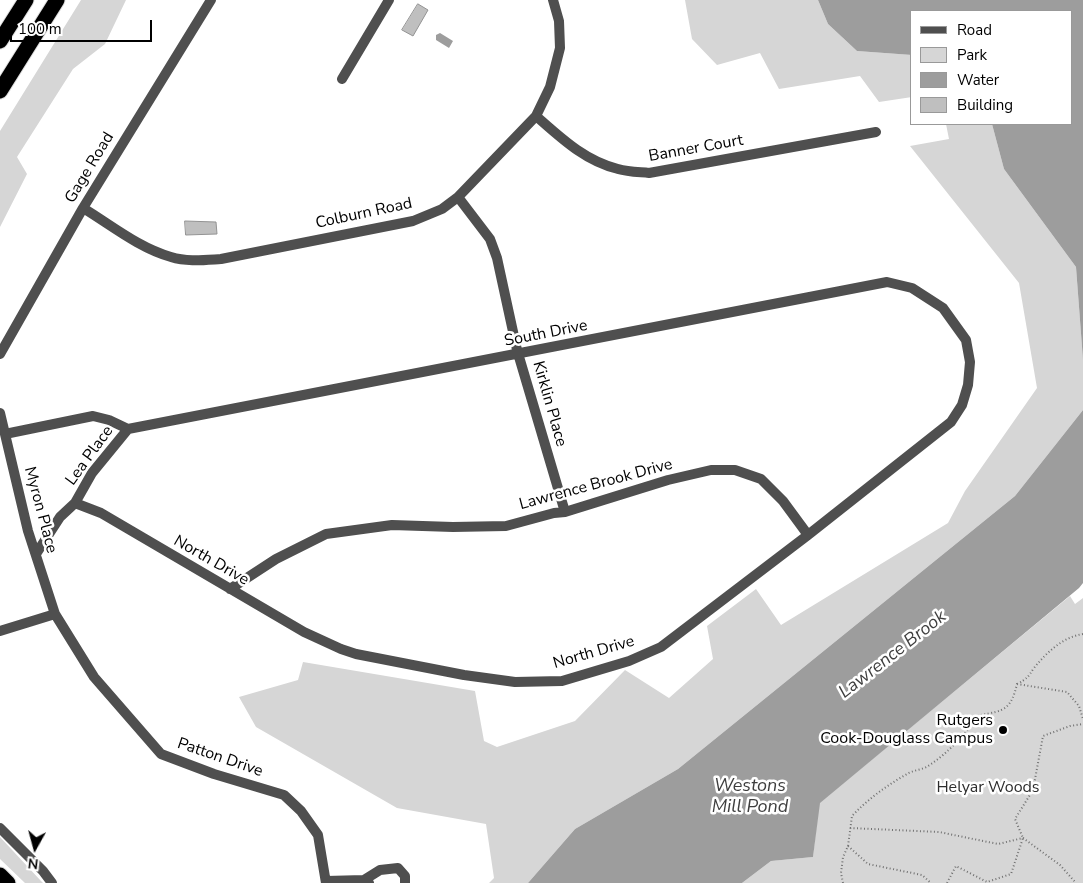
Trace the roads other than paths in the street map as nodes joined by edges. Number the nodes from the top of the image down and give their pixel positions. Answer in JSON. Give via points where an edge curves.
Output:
{"nodes":[{"id":1,"x":26,"y":0,"type":"edge"},
{"id":2,"x":57,"y":0,"type":"edge"},
{"id":3,"x":211,"y":0,"type":"edge"},
{"id":4,"x":388,"y":0,"type":"edge"},
{"id":5,"x":553,"y":0,"type":"edge"},
{"id":6,"x":0,"y":41,"type":"edge"},
{"id":7,"x":342,"y":79,"type":"dead end"},
{"id":8,"x":0,"y":91,"type":"edge"},
{"id":9,"x":536,"y":116,"type":"junction"},
{"id":10,"x":876,"y":132,"type":"dead end"},
{"id":11,"x":458,"y":197,"type":"junction"},
{"id":12,"x":83,"y":208,"type":"junction"},
{"id":13,"x":956,"y":326,"type":"joint"},
{"id":14,"x":0,"y":354,"type":"edge"},
{"id":15,"x":518,"y":354,"type":"junction"},
{"id":16,"x":0,"y":413,"type":"edge"},
{"id":17,"x":128,"y":429,"type":"junction"},
{"id":18,"x":4,"y":434,"type":"junction"},
{"id":19,"x":75,"y":503,"type":"junction"},
{"id":20,"x":565,"y":512,"type":"junction"},
{"id":21,"x":808,"y":535,"type":"junction"},
{"id":22,"x":36,"y":554,"type":"junction"},
{"id":23,"x":230,"y":589,"type":"junction"},
{"id":24,"x":55,"y":614,"type":"junction"},
{"id":25,"x":0,"y":631,"type":"edge"},
{"id":26,"x":0,"y":828,"type":"edge"},
{"id":27,"x":0,"y":876,"type":"edge"},
{"id":28,"x":366,"y":881,"type":"edge"},
{"id":29,"x":326,"y":882,"type":"edge"},
{"id":30,"x":8,"y":883,"type":"edge"},
{"id":31,"x":52,"y":883,"type":"edge"},
{"id":32,"x":405,"y":883,"type":"edge"}],
"edges":[{"from":1,"to":6,"type":"highway"},
{"from":2,"to":8,"type":"highway"},
{"from":3,"to":12,"type":"street","name":"Gage Road"},
{"from":4,"to":7,"type":"street"},
{"from":5,"to":9,"type":"street","name":"Colburn Road","via":[[559,21],[560,48],[550,87]]},
{"from":9,"to":10,"type":"street","name":"Banner Court","via":[[575,150],[604,165],[649,174]]},
{"from":9,"to":11,"type":"street","name":"Colburn Road"},
{"from":11,"to":12,"type":"street","name":"Colburn Road","via":[[442,209],[413,220],[220,259],[192,261],[171,258],[149,248]]},
{"from":11,"to":15,"type":"street","name":"Kirklin Place","via":[[490,239]]},
{"from":12,"to":14,"type":"street","name":"Gage Road"},
{"from":13,"to":15,"type":"street","name":"South Drive","via":[[943,308],[912,288],[887,282]]},
{"from":13,"to":21,"type":"street","name":"North Drive","via":[[966,340],[970,362],[962,405],[951,422]]},
{"from":15,"to":17,"type":"street","name":"South Drive"},
{"from":15,"to":20,"type":"street","name":"Kirklin Place"},
{"from":16,"to":18,"type":"street","name":"Myron Place"},
{"from":17,"to":18,"type":"street","name":"Lea Place","via":[[94,416]]},
{"from":17,"to":19,"type":"street","name":"Lea Place","via":[[92,473]]},
{"from":18,"to":22,"type":"street","name":"Myron Place"},
{"from":19,"to":22,"type":"street","name":"Lea Place","via":[[60,516]]},
{"from":19,"to":23,"type":"street","name":"North Drive","via":[[101,513]]},
{"from":20,"to":21,"type":"street","name":"Lawrence Brook Drive","via":[[668,480],[711,470],[736,470],[762,479],[783,500]]},
{"from":20,"to":23,"type":"street","name":"Lawrence Brook Drive","via":[[506,526],[392,525],[326,534],[276,559]]},
{"from":21,"to":23,"type":"street","name":"North Drive","via":[[661,646],[629,661],[562,681],[515,682],[464,675],[341,650]]},
{"from":22,"to":24,"type":"street","name":"Myron Place"},
{"from":24,"to":25,"type":"street"},
{"from":24,"to":29,"type":"street","name":"Patton Drive","via":[[94,677],[161,754],[284,795],[301,811],[318,835]]},
{"from":26,"to":31,"type":"street"},
{"from":27,"to":30,"type":"highway"},
{"from":28,"to":29,"type":"street"},
{"from":28,"to":32,"type":"street","via":[[380,870],[398,868],[405,876]]}]}
